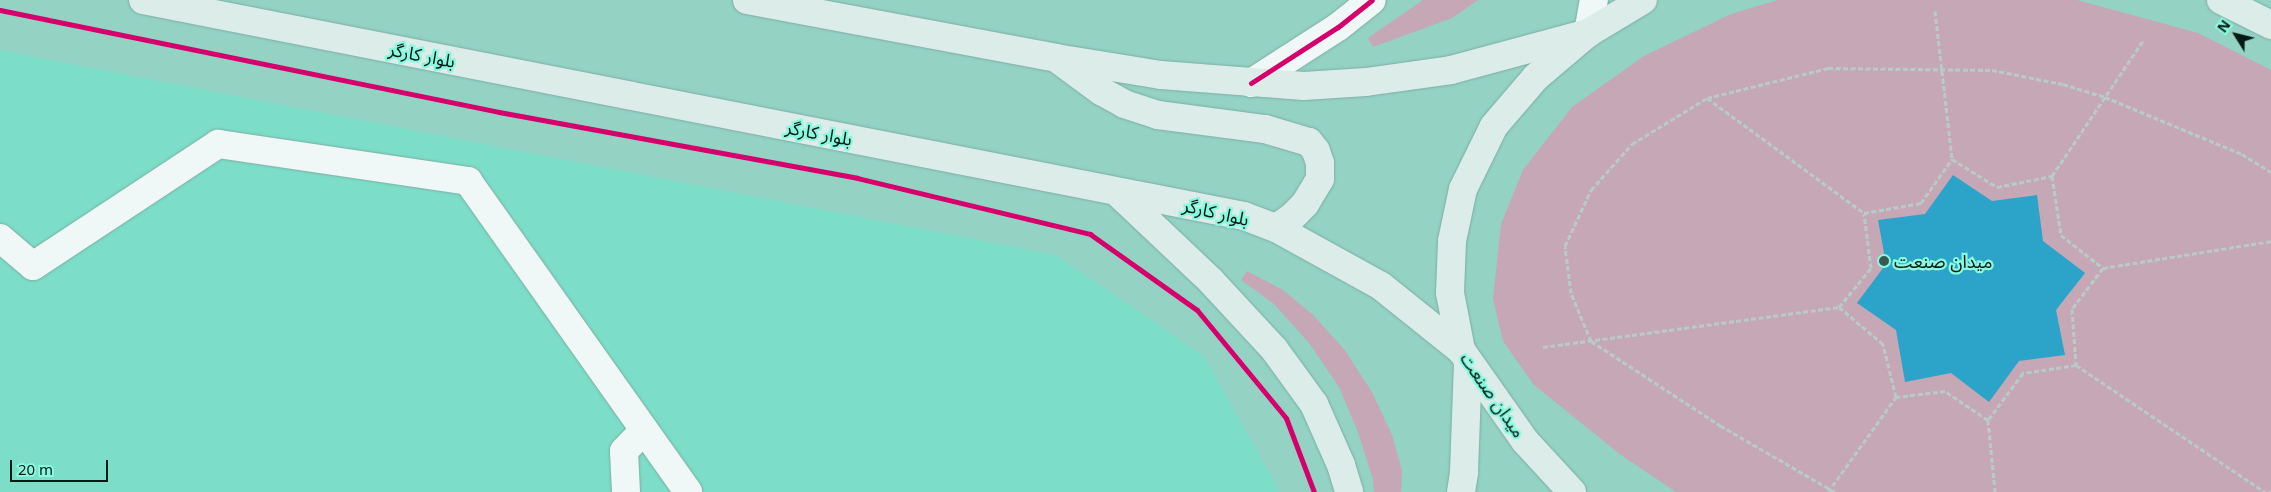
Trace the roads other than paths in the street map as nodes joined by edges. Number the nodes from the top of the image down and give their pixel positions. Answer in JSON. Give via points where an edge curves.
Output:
{"nodes":[{"id":1,"x":143,"y":0,"type":"edge"},
{"id":2,"x":747,"y":0,"type":"edge"},
{"id":3,"x":1372,"y":0,"type":"edge"},
{"id":4,"x":1594,"y":0,"type":"edge"},
{"id":5,"x":1643,"y":0,"type":"edge"},
{"id":6,"x":2221,"y":0,"type":"edge"},
{"id":7,"x":2271,"y":25,"type":"edge"},
{"id":8,"x":1588,"y":33,"type":"junction"},
{"id":9,"x":1056,"y":58,"type":"junction"},
{"id":10,"x":1251,"y":83,"type":"junction"},
{"id":11,"x":1117,"y":192,"type":"junction"},
{"id":12,"x":1276,"y":228,"type":"junction"},
{"id":13,"x":0,"y":238,"type":"edge"},
{"id":14,"x":1464,"y":355,"type":"junction"},
{"id":15,"x":644,"y":430,"type":"junction"},
{"id":16,"x":626,"y":492,"type":"edge"},
{"id":17,"x":688,"y":492,"type":"edge"},
{"id":18,"x":1349,"y":492,"type":"edge"},
{"id":19,"x":1461,"y":492,"type":"edge"},
{"id":20,"x":1572,"y":492,"type":"edge"}],
"edges":[{"from":1,"to":11,"type":"main road","name":"بلوار کارگر"},
{"from":2,"to":9,"type":"main road"},
{"from":3,"to":10,"type":"street","via":[[1338,27]]},
{"from":4,"to":8,"type":"street"},
{"from":5,"to":8,"type":"main road","name":"میدان صنعت"},
{"from":6,"to":7,"type":"main road"},
{"from":8,"to":10,"type":"main road","via":[[1450,70],[1366,82],[1304,86]]},
{"from":8,"to":14,"type":"main road","name":"میدان صنعت","via":[[1536,77],[1494,126],[1463,188],[1452,241],[1450,293]]},
{"from":9,"to":10,"type":"main road","via":[[1161,75]]},
{"from":9,"to":12,"type":"main road","via":[[1124,104],[1158,115],[1265,129],[1309,142],[1318,157],[1320,179],[1305,204]]},
{"from":11,"to":12,"type":"main road","name":"بلوار کارگر","via":[[1244,216]]},
{"from":11,"to":18,"type":"main road","via":[[1211,281],[1274,349],[1314,404],[1341,465]]},
{"from":12,"to":14,"type":"main road","name":"بلوار کارگر","via":[[1381,286]]},
{"from":13,"to":15,"type":"street","via":[[33,266],[218,144],[468,181]]},
{"from":14,"to":19,"type":"main road","via":[[1464,472]]},
{"from":14,"to":20,"type":"main road","name":"میدان صنعت","via":[[1525,441]]},
{"from":15,"to":16,"type":"street","via":[[624,451]]},
{"from":15,"to":17,"type":"street"}]}
